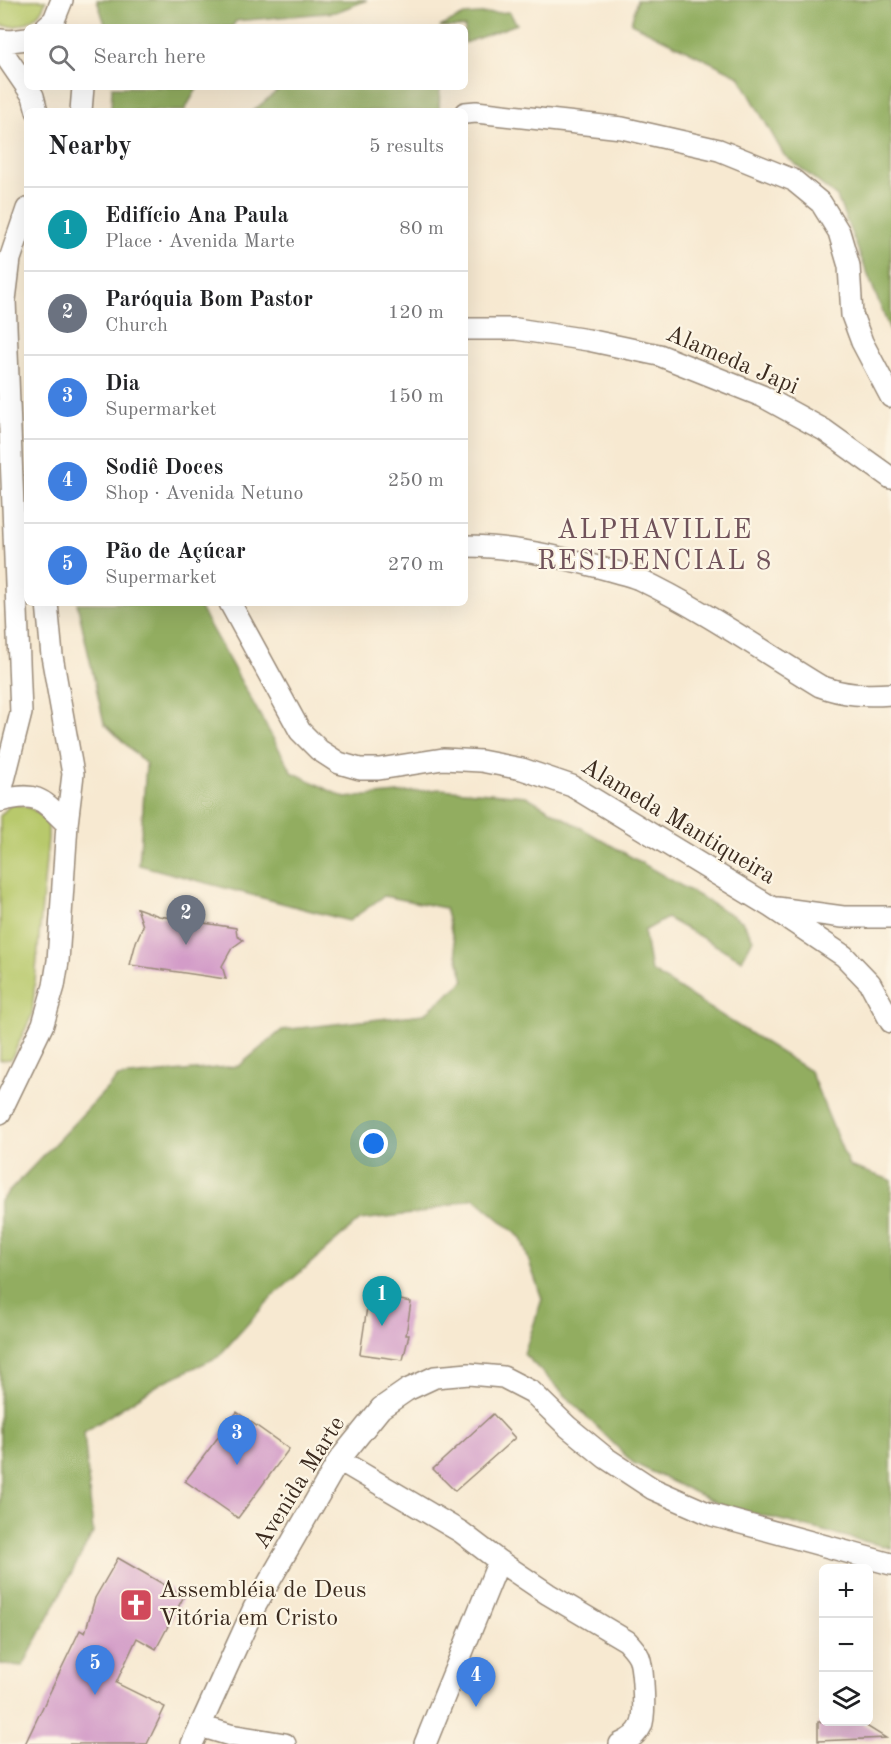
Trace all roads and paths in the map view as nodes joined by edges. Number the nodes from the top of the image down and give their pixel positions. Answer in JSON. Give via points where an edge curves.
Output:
{"nodes":[{"id":1,"x":62,"y":0,"type":"edge"},
{"id":2,"x":49,"y":24,"type":"edge"},
{"id":3,"x":69,"y":24,"type":"edge"},
{"id":4,"x":24,"y":39,"type":"edge"},
{"id":5,"x":0,"y":40,"type":"edge"},
{"id":6,"x":0,"y":48,"type":"edge"},
{"id":7,"x":24,"y":83,"type":"edge"},
{"id":8,"x":29,"y":90,"type":"edge"},
{"id":9,"x":83,"y":90,"type":"edge"},
{"id":10,"x":36,"y":108,"type":"edge"},
{"id":11,"x":81,"y":108,"type":"edge"},
{"id":12,"x":468,"y":113,"type":"edge"},
{"id":13,"x":24,"y":218,"type":"edge"},
{"id":14,"x":468,"y":329,"type":"edge"},
{"id":15,"x":891,"y":397,"type":"edge"},
{"id":16,"x":891,"y":478,"type":"edge"},
{"id":17,"x":468,"y":546,"type":"edge"},
{"id":18,"x":47,"y":606,"type":"edge"},
{"id":19,"x":232,"y":606,"type":"edge"},
{"id":20,"x":891,"y":694,"type":"edge"},
{"id":21,"x":0,"y":796,"type":"edge"},
{"id":22,"x":0,"y":801,"type":"edge"},
{"id":23,"x":67,"y":824,"type":"junction"},
{"id":24,"x":771,"y":907,"type":"junction"},
{"id":25,"x":891,"y":917,"type":"edge"},
{"id":26,"x":891,"y":1022,"type":"edge"},
{"id":27,"x":22,"y":1063,"type":"junction"},
{"id":28,"x":0,"y":1072,"type":"edge"},
{"id":29,"x":0,"y":1113,"type":"edge"},
{"id":30,"x":339,"y":1460,"type":"junction"},
{"id":31,"x":499,"y":1561,"type":"junction"},
{"id":32,"x":891,"y":1564,"type":"edge"},
{"id":33,"x":196,"y":1735,"type":"edge"},
{"id":34,"x":285,"y":1744,"type":"edge"},
{"id":35,"x":425,"y":1744,"type":"edge"},
{"id":36,"x":620,"y":1744,"type":"edge"}],
"edges":[{"from":1,"to":2,"type":"street"},
{"from":1,"to":3,"type":"street"},
{"from":4,"to":5,"type":"street"},
{"from":6,"to":7,"type":"street"},
{"from":8,"to":10,"type":"street"},
{"from":9,"to":11,"type":"street"},
{"from":12,"to":15,"type":"street","via":[[622,128],[719,150],[793,180],[821,203],[839,232],[849,266],[852,315]]},
{"from":13,"to":21,"type":"street","via":[[10,259],[5,300],[21,713]]},
{"from":14,"to":16,"type":"street","name":"Alameda Japi","via":[[516,329],[659,355],[762,396],[824,430]]},
{"from":17,"to":20,"type":"street","via":[[536,554],[637,578],[820,686],[842,694]]},
{"from":18,"to":23,"type":"street","via":[[73,774]]},
{"from":19,"to":24,"type":"street","name":"Alameda Mantiqueira","via":[[300,731],[339,763],[379,769],[442,759],[522,769],[572,786]]},
{"from":22,"to":23,"type":"street","via":[[31,796],[46,803]]},
{"from":23,"to":27,"type":"street","via":[[54,986],[43,1024]]},
{"from":24,"to":25,"type":"street","via":[[843,917]]},
{"from":24,"to":26,"type":"street","name":"Alameda Mantiqueira","via":[[844,956],[870,983]]},
{"from":27,"to":28,"type":"street"},
{"from":27,"to":29,"type":"street"},
{"from":30,"to":31,"type":"street","via":[[461,1532]]},
{"from":30,"to":32,"type":"street","name":"Avenida Marte","via":[[381,1408],[407,1390],[435,1377],[503,1377],[532,1392],[606,1458],[653,1489],[712,1515]]},
{"from":30,"to":33,"type":"street","name":"Avenida Marte","via":[[254,1608]]},
{"from":31,"to":35,"type":"street"},
{"from":31,"to":36,"type":"street","via":[[627,1641],[635,1650],[640,1660],[644,1718],[631,1739]]},
{"from":33,"to":34,"type":"street","via":[[230,1735]]}]}
